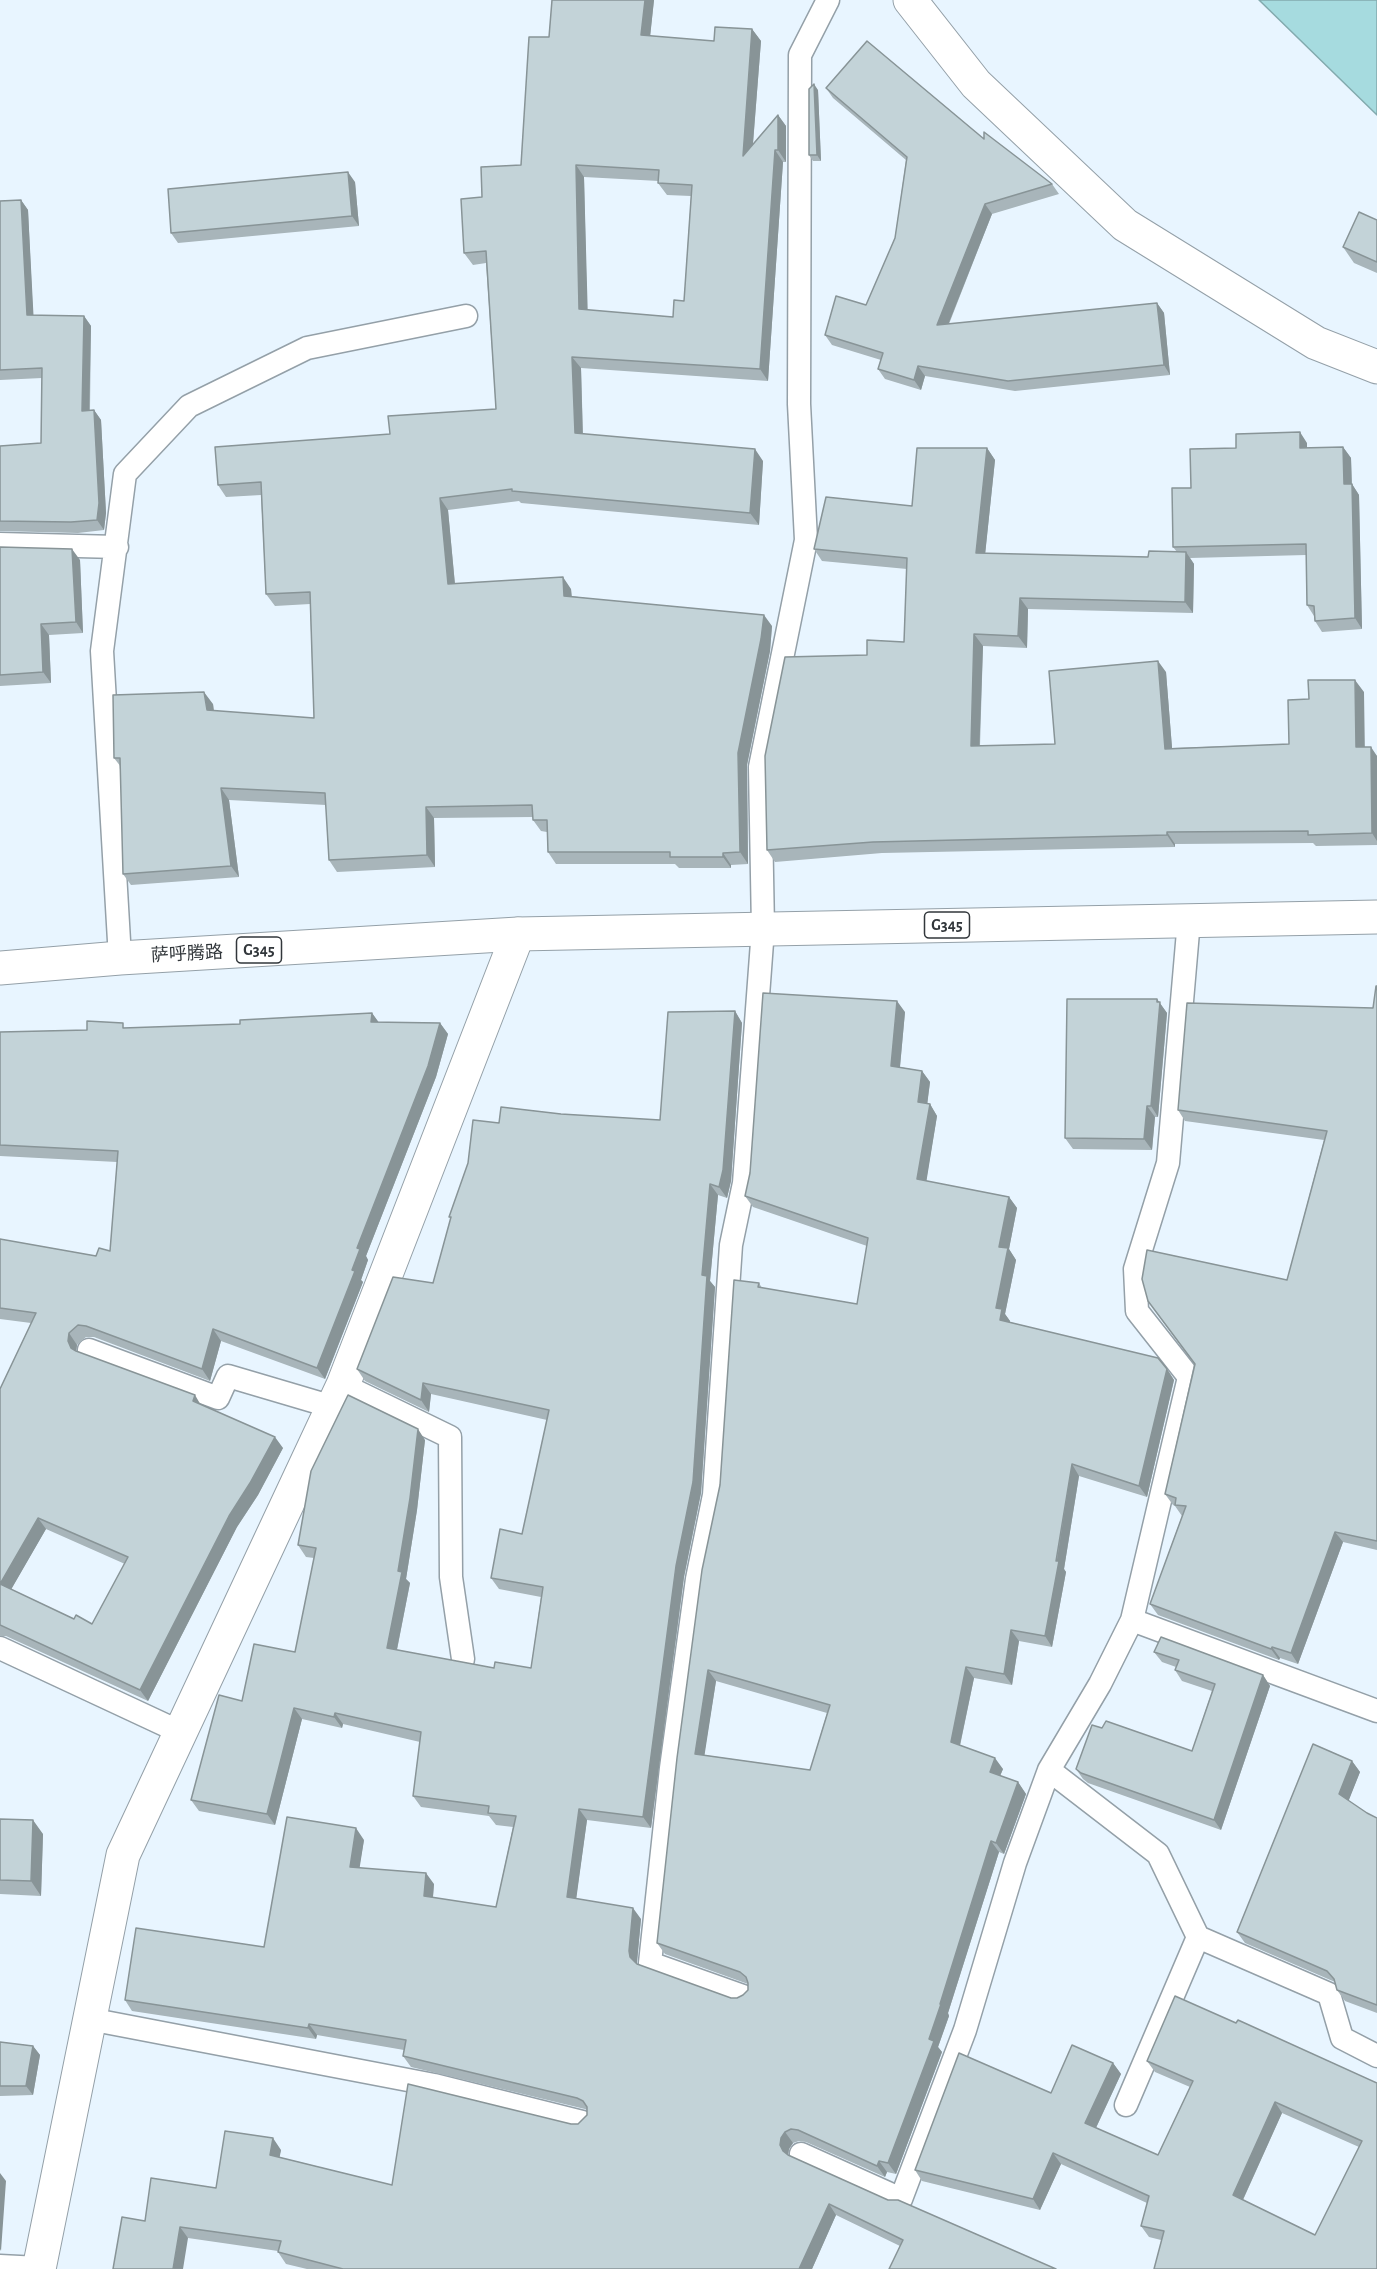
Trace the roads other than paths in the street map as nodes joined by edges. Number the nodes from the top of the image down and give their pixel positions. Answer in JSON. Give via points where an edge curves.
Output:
{"nodes":[{"id":1,"x":828,"y":0,"type":"edge"},
{"id":2,"x":910,"y":0,"type":"edge"},
{"id":3,"x":466,"y":316,"type":"dead end"},
{"id":4,"x":1377,"y":367,"type":"edge"},
{"id":5,"x":0,"y":544,"type":"edge"},
{"id":6,"x":117,"y":547,"type":"junction"},
{"id":7,"x":1377,"y":916,"type":"edge"},
{"id":8,"x":1189,"y":920,"type":"junction"},
{"id":9,"x":763,"y":929,"type":"junction"},
{"id":10,"x":518,"y":934,"type":"junction"},
{"id":11,"x":120,"y":958,"type":"junction"},
{"id":12,"x":0,"y":968,"type":"edge"},
{"id":13,"x":89,"y":1350,"type":"edge"},
{"id":14,"x":338,"y":1396,"type":"junction"},
{"id":15,"x":1132,"y":1620,"type":"junction"},
{"id":16,"x":0,"y":1648,"type":"edge"},
{"id":17,"x":463,"y":1659,"type":"dead end"},
{"id":18,"x":1377,"y":1711,"type":"edge"},
{"id":19,"x":180,"y":1732,"type":"junction"},
{"id":20,"x":1049,"y":1770,"type":"junction"},
{"id":21,"x":1198,"y":1937,"type":"junction"},
{"id":22,"x":743,"y":1996,"type":"edge"},
{"id":23,"x":89,"y":2019,"type":"junction"},
{"id":24,"x":1377,"y":2056,"type":"edge"},
{"id":25,"x":1126,"y":2105,"type":"dead end"},
{"id":26,"x":582,"y":2122,"type":"edge"},
{"id":27,"x":801,"y":2154,"type":"edge"},
{"id":28,"x":0,"y":2266,"type":"edge"},
{"id":29,"x":39,"y":2268,"type":"edge"}],
"edges":[{"from":1,"to":9,"type":"lane","via":[[800,55],[799,404],[806,540],[760,767]]},
{"from":2,"to":4,"type":"main road","via":[[976,84],[1125,225],[1316,343]]},
{"from":3,"to":6,"type":"lane","via":[[307,348],[189,406],[125,474]]},
{"from":5,"to":6,"type":"lane"},
{"from":6,"to":11,"type":"lane","via":[[102,651]]},
{"from":7,"to":8,"type":"main road","number":"G345"},
{"from":8,"to":9,"type":"main road","number":"G345"},
{"from":8,"to":15,"type":"lane","via":[[1168,1163],[1135,1269],[1137,1311],[1189,1377]]},
{"from":9,"to":10,"type":"main road","number":"G345"},
{"from":9,"to":22,"type":"lane","via":[[744,1183],[731,1245],[714,1495],[695,1590],[650,1963]]},
{"from":10,"to":11,"type":"main road","name":"萨呼腾路","number":"G345"},
{"from":10,"to":14,"type":"main road"},
{"from":11,"to":12,"type":"main road","name":"萨呼腾路","number":"G345"},
{"from":13,"to":14,"type":"lane","via":[[218,1398],[228,1376]]},
{"from":14,"to":17,"type":"lane","via":[[450,1437],[451,1577]]},
{"from":14,"to":19,"type":"main road"},
{"from":15,"to":18,"type":"lane"},
{"from":15,"to":20,"type":"lane"},
{"from":16,"to":19,"type":"lane"},
{"from":19,"to":23,"type":"main road","via":[[123,1855]]},
{"from":20,"to":21,"type":"lane","via":[[1158,1854]]},
{"from":20,"to":27,"type":"lane","via":[[965,2030],[901,2199]]},
{"from":21,"to":24,"type":"lane","via":[[1329,1994],[1342,2038]]},
{"from":21,"to":25,"type":"lane"},
{"from":23,"to":26,"type":"lane","via":[[434,2085]]},
{"from":23,"to":29,"type":"main road"},
{"from":28,"to":29,"type":"lane"}]}
